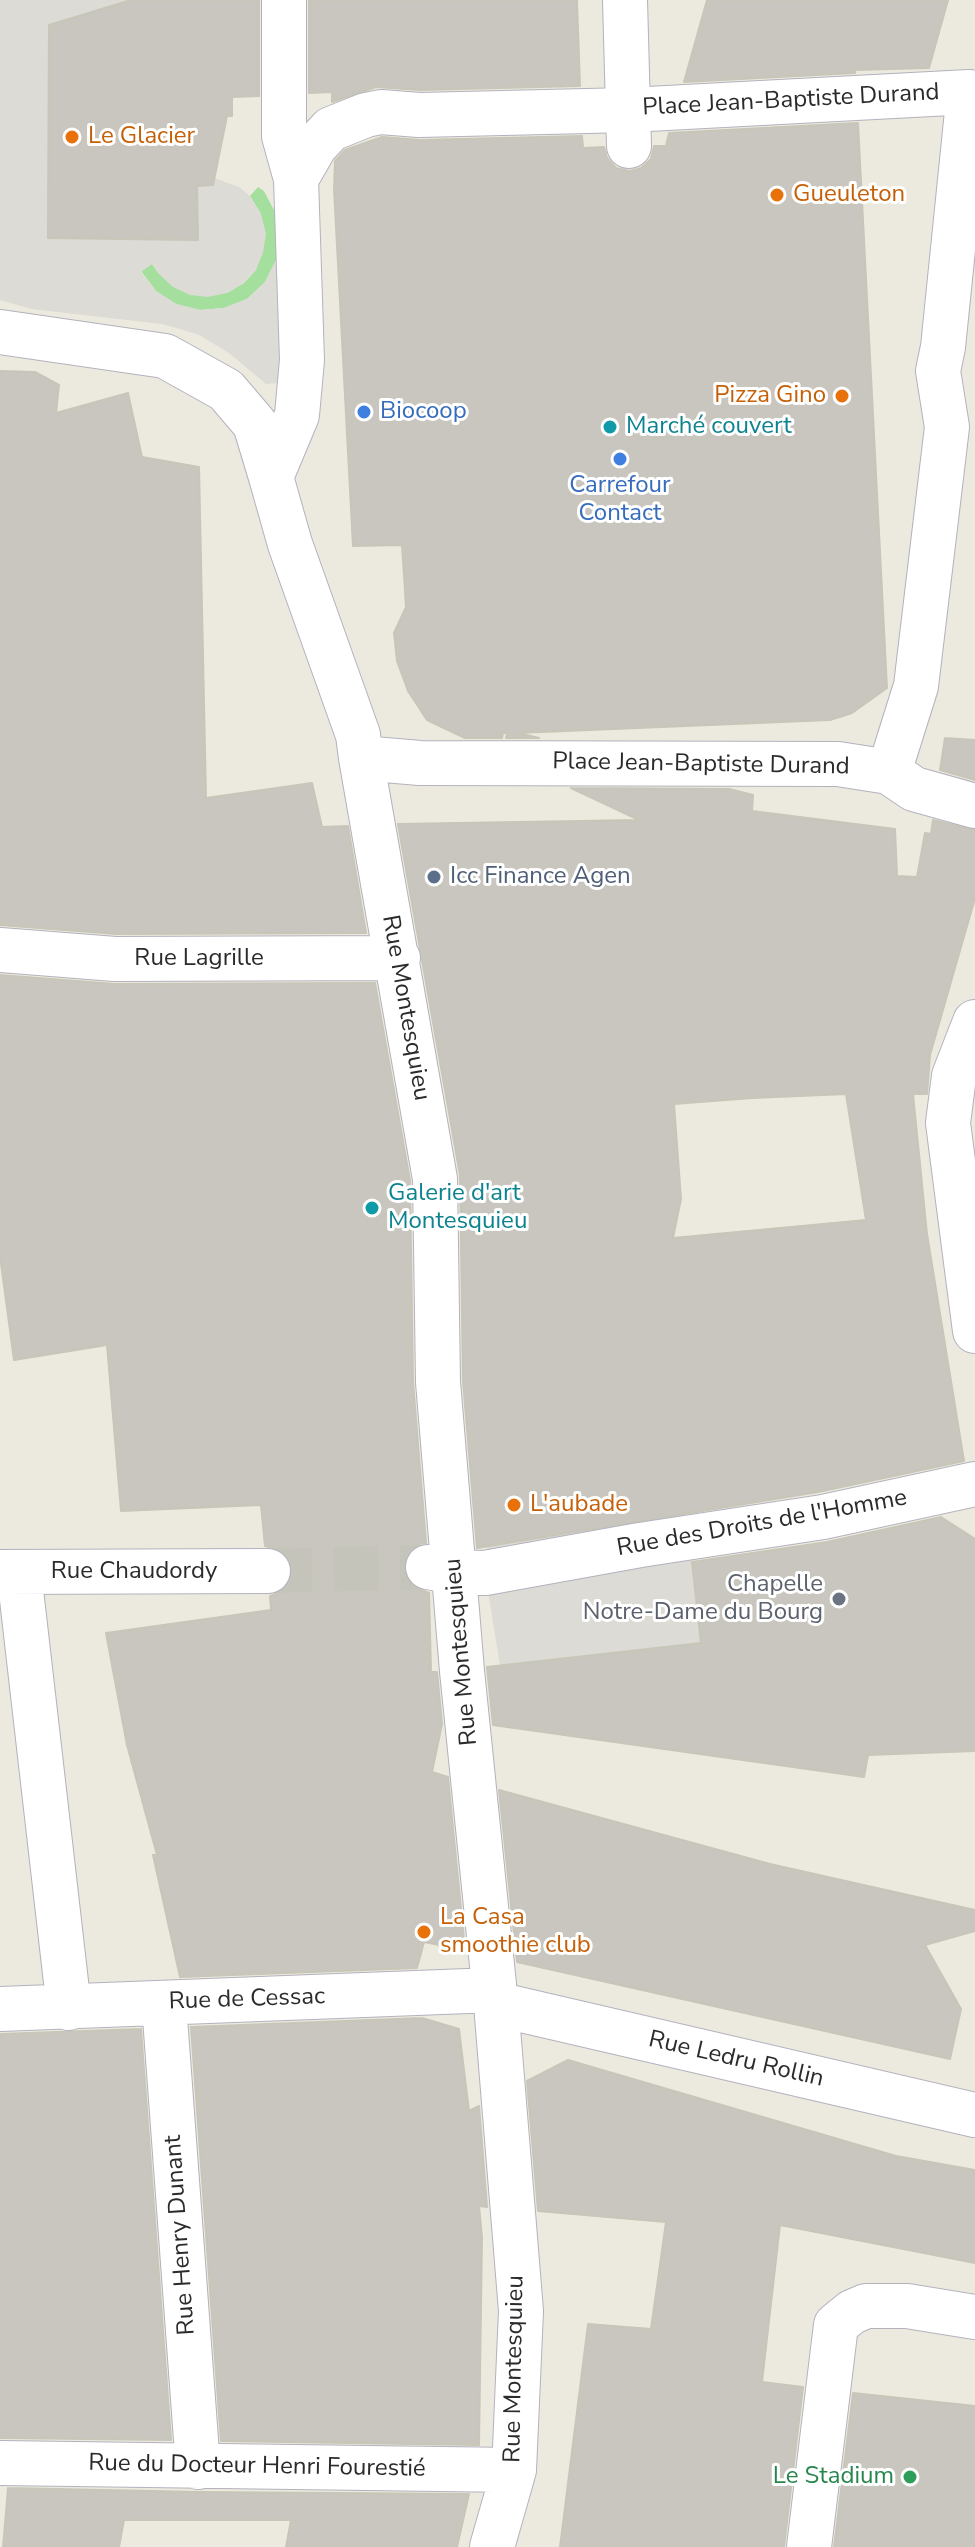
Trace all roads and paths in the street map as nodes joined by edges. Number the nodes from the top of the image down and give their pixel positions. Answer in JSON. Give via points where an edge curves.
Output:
{"nodes":[{"id":1,"x":284,"y":0,"type":"edge"},
{"id":2,"x":625,"y":0,"type":"edge"},
{"id":3,"x":972,"y":76,"type":"edge"},
{"id":4,"x":629,"y":128,"type":"junction"},
{"id":5,"x":296,"y":179,"type":"junction"},
{"id":6,"x":0,"y":332,"type":"edge"},
{"id":7,"x":271,"y":477,"type":"junction"},
{"id":8,"x":361,"y":758,"type":"junction"},
{"id":9,"x":889,"y":772,"type":"junction"},
{"id":10,"x":975,"y":806,"type":"edge"},
{"id":11,"x":0,"y":950,"type":"edge"},
{"id":12,"x":398,"y":958,"type":"junction"},
{"id":13,"x":975,"y":1022,"type":"edge"},
{"id":14,"x":975,"y":1331,"type":"edge"},
{"id":15,"x":975,"y":1484,"type":"edge"},
{"id":16,"x":441,"y":1569,"type":"junction"},
{"id":17,"x":268,"y":1571,"type":"tunnel mouth"},
{"id":18,"x":10,"y":1573,"type":"edge"},
{"id":19,"x":495,"y":1997,"type":"junction"},
{"id":20,"x":164,"y":2004,"type":"junction"},
{"id":21,"x":69,"y":2008,"type":"junction"},
{"id":22,"x":0,"y":2009,"type":"edge"},
{"id":23,"x":975,"y":2115,"type":"edge"},
{"id":24,"x":975,"y":2317,"type":"edge"},
{"id":25,"x":0,"y":2463,"type":"edge"},
{"id":26,"x":198,"y":2467,"type":"junction"},
{"id":27,"x":514,"y":2470,"type":"junction"},
{"id":28,"x":492,"y":2547,"type":"edge"},
{"id":29,"x":809,"y":2547,"type":"edge"}],
"edges":[{"from":1,"to":5,"type":"street","via":[[284,136]]},
{"from":2,"to":4,"type":"street"},
{"from":3,"to":4,"type":"street","name":"Place Jean-Baptiste Durand"},
{"from":3,"to":9,"type":"street","name":"Place Jean-Baptiste Durand","via":[[938,371],[947,427],[916,686]]},
{"from":4,"to":5,"type":"street","name":"Place Jean-Baptiste Durand","via":[[381,112],[331,129]]},
{"from":5,"to":7,"type":"street","via":[[301,374],[297,415]]},
{"from":6,"to":7,"type":"street","via":[[165,356],[226,390],[255,424]]},
{"from":7,"to":8,"type":"street","via":[[358,735]]},
{"from":8,"to":9,"type":"street","name":"Place Jean-Baptiste Durand","via":[[420,763],[838,764]]},
{"from":8,"to":12,"type":"street","name":"Rue Montesquieu"},
{"from":9,"to":10,"type":"street","via":[[914,789]]},
{"from":11,"to":12,"type":"street","name":"Rue Lagrille","via":[[115,959]]},
{"from":12,"to":16,"type":"street","name":"Rue Montesquieu","via":[[435,1179]]},
{"from":13,"to":14,"type":"street","via":[[954,1076],[948,1123]]},
{"from":15,"to":16,"type":"street","name":"Rue des Droits de l'Homme","via":[[823,1517],[485,1573]]},
{"from":16,"to":19,"type":"street","name":"Rue Montesquieu","via":[[462,1671]]},
{"from":17,"to":18,"type":"street","name":"Rue Chaudordy"},
{"from":18,"to":21,"type":"street"},
{"from":19,"to":20,"type":"street","name":"Rue de Cessac"},
{"from":19,"to":23,"type":"street","name":"Rue Ledru Rollin"},
{"from":19,"to":27,"type":"street","name":"Rue Montesquieu","via":[[521,2311]]},
{"from":20,"to":21,"type":"street","name":"Rue de Cessac"},
{"from":20,"to":26,"type":"street","name":"Rue Henry Dunant"},
{"from":21,"to":22,"type":"street","name":"Rue de Cessac"},
{"from":24,"to":29,"type":"street","via":[[907,2306],[866,2306],[836,2325]]},
{"from":25,"to":26,"type":"street","name":"Rue du Docteur Henri Fourestié"},
{"from":26,"to":27,"type":"street","name":"Rue du Docteur Henri Fourestié"},
{"from":27,"to":28,"type":"street","name":"Rue Montesquieu"}]}
